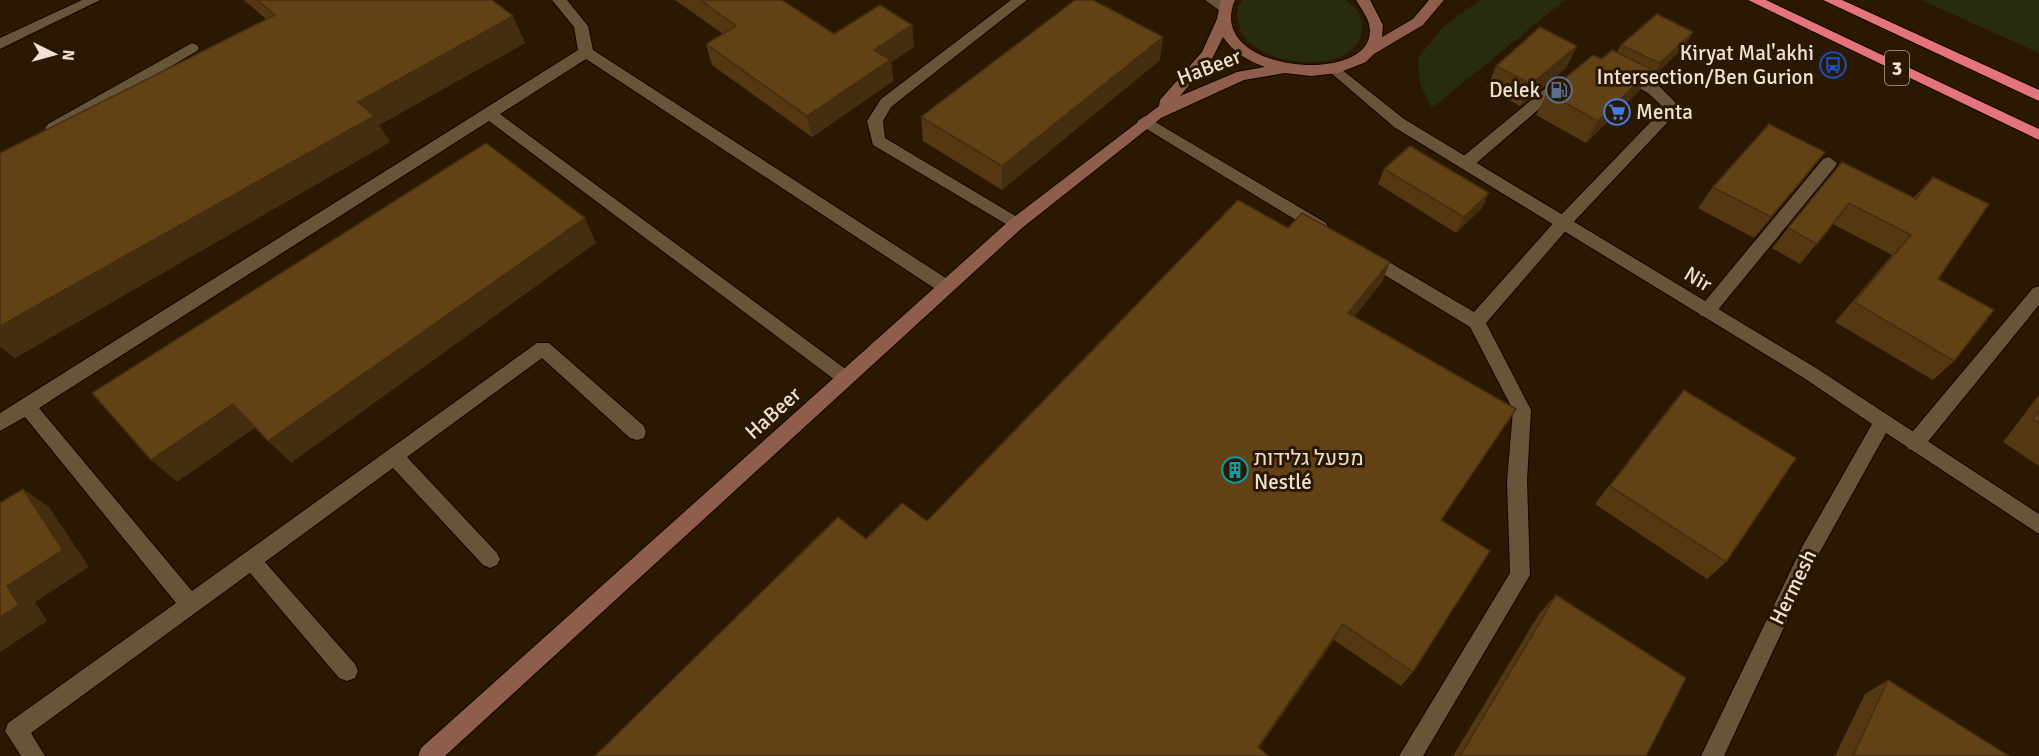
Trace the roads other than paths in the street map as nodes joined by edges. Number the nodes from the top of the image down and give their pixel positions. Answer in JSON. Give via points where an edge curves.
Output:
{"nodes":[{"id":1,"x":93,"y":0,"type":"edge"},
{"id":2,"x":559,"y":0,"type":"edge"},
{"id":3,"x":1020,"y":0,"type":"edge"},
{"id":4,"x":1363,"y":0,"type":"edge"},
{"id":5,"x":1437,"y":0,"type":"edge"},
{"id":6,"x":1755,"y":0,"type":"edge"},
{"id":7,"x":1830,"y":0,"type":"edge"},
{"id":8,"x":1221,"y":7,"type":"edge"},
{"id":9,"x":0,"y":44,"type":"edge"},
{"id":10,"x":192,"y":48,"type":"dead end"},
{"id":11,"x":1370,"y":50,"type":"junction"},
{"id":12,"x":586,"y":52,"type":"junction"},
{"id":13,"x":1602,"y":63,"type":"edge"},
{"id":14,"x":1281,"y":69,"type":"junction"},
{"id":15,"x":1336,"y":70,"type":"junction"},
{"id":16,"x":1573,"y":73,"type":"edge"},
{"id":17,"x":2039,"y":96,"type":"edge"},
{"id":18,"x":489,"y":113,"type":"junction"},
{"id":19,"x":1150,"y":118,"type":"junction"},
{"id":20,"x":40,"y":135,"type":"edge"},
{"id":21,"x":2039,"y":135,"type":"edge"},
{"id":22,"x":1829,"y":163,"type":"dead end"},
{"id":23,"x":1466,"y":164,"type":"junction"},
{"id":24,"x":1563,"y":223,"type":"junction"},
{"id":25,"x":1016,"y":224,"type":"junction"},
{"id":26,"x":1335,"y":237,"type":"edge"},
{"id":27,"x":1355,"y":249,"type":"edge"},
{"id":28,"x":946,"y":287,"type":"junction"},
{"id":29,"x":2039,"y":293,"type":"edge"},
{"id":30,"x":1707,"y":311,"type":"junction"},
{"id":31,"x":1476,"y":322,"type":"junction"},
{"id":32,"x":845,"y":378,"type":"junction"},
{"id":33,"x":27,"y":406,"type":"junction"},
{"id":34,"x":1883,"y":421,"type":"junction"},
{"id":35,"x":0,"y":423,"type":"edge"},
{"id":36,"x":637,"y":432,"type":"dead end"},
{"id":37,"x":1915,"y":443,"type":"junction"},
{"id":38,"x":394,"y":456,"type":"junction"},
{"id":39,"x":2039,"y":525,"type":"edge"},
{"id":40,"x":490,"y":558,"type":"dead end"},
{"id":41,"x":251,"y":560,"type":"junction"},
{"id":42,"x":190,"y":604,"type":"junction"},
{"id":43,"x":347,"y":671,"type":"dead end"},
{"id":44,"x":34,"y":756,"type":"edge"},
{"id":45,"x":429,"y":756,"type":"edge"},
{"id":46,"x":1410,"y":756,"type":"edge"},
{"id":47,"x":1712,"y":756,"type":"edge"}],
"edges":[{"from":1,"to":9,"type":"street"},
{"from":2,"to":12,"type":"street","via":[[581,26]]},
{"from":3,"to":25,"type":"street","via":[[886,103],[875,121],[878,141]]},
{"from":4,"to":11,"type":"street","via":[[1378,25],[1377,38]]},
{"from":5,"to":11,"type":"street","via":[[1418,22]]},
{"from":6,"to":21,"type":"highway","number":"3"},
{"from":7,"to":17,"type":"highway","number":"3"},
{"from":8,"to":14,"type":"street","via":[[1228,35],[1241,49]]},
{"from":8,"to":19,"type":"street","name":"HaBeer","via":[[1208,54]]},
{"from":10,"to":20,"type":"street"},
{"from":11,"to":15,"type":"street","via":[[1356,62]]},
{"from":12,"to":18,"type":"street"},
{"from":12,"to":28,"type":"street"},
{"from":13,"to":24,"type":"street","via":[[1653,89],[1673,108]]},
{"from":14,"to":15,"type":"street"},
{"from":14,"to":19,"type":"street","name":"HaBeer","via":[[1242,75]]},
{"from":15,"to":23,"type":"street","name":"Nir","via":[[1399,123]]},
{"from":16,"to":23,"type":"street"},
{"from":18,"to":32,"type":"street"},
{"from":18,"to":33,"type":"street"},
{"from":19,"to":25,"type":"street","name":"HaBeer"},
{"from":19,"to":26,"type":"street"},
{"from":22,"to":30,"type":"street"},
{"from":23,"to":24,"type":"street","name":"Nir"},
{"from":24,"to":30,"type":"street","name":"Nir"},
{"from":24,"to":31,"type":"street"},
{"from":25,"to":28,"type":"street","name":"HaBeer"},
{"from":27,"to":31,"type":"street"},
{"from":28,"to":32,"type":"street","name":"HaBeer"},
{"from":29,"to":37,"type":"street"},
{"from":30,"to":34,"type":"street","name":"Nir"},
{"from":31,"to":46,"type":"street","via":[[1522,410],[1517,481],[1520,575]]},
{"from":32,"to":45,"type":"street","name":"HaBeer"},
{"from":33,"to":35,"type":"street"},
{"from":33,"to":42,"type":"street"},
{"from":34,"to":37,"type":"street","name":"Nir"},
{"from":34,"to":47,"type":"street","name":"Hermesh","via":[[1809,553]]},
{"from":36,"to":38,"type":"street","via":[[543,348]]},
{"from":37,"to":39,"type":"street","name":"Nir"},
{"from":38,"to":40,"type":"street"},
{"from":38,"to":41,"type":"street"},
{"from":41,"to":42,"type":"street"},
{"from":41,"to":43,"type":"street"},
{"from":42,"to":44,"type":"street","via":[[16,731]]}]}
